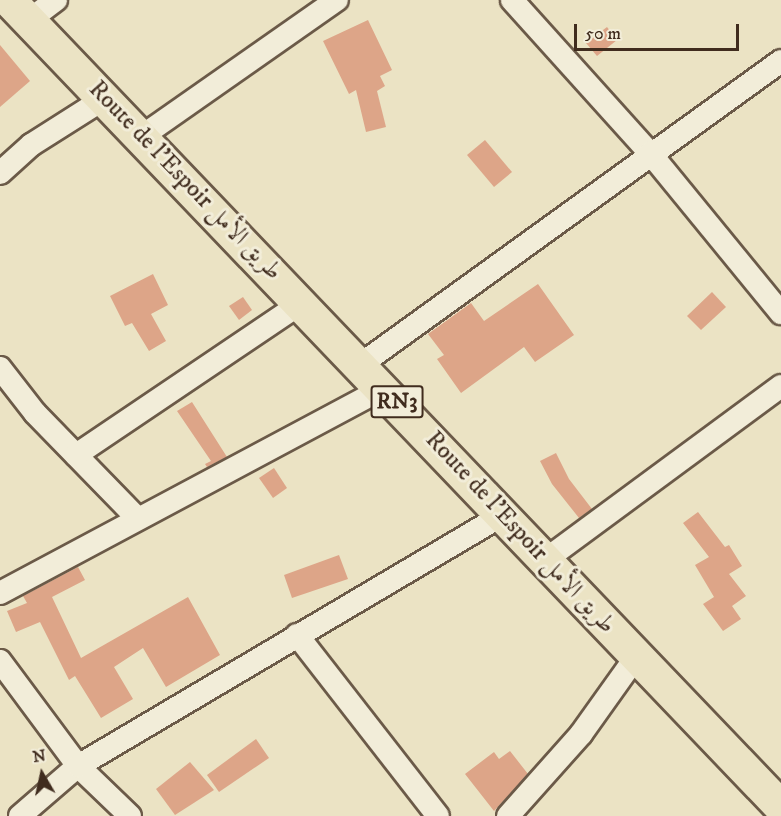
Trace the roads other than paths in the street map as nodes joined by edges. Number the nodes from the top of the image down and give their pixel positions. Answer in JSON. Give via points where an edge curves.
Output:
{"nodes":[{"id":1,"x":56,"y":0,"type":"edge"},
{"id":2,"x":337,"y":0,"type":"edge"},
{"id":3,"x":512,"y":0,"type":"edge"},
{"id":4,"x":19,"y":11,"type":"edge"},
{"id":5,"x":781,"y":61,"type":"edge"},
{"id":6,"x":105,"y":98,"type":"junction"},
{"id":7,"x":141,"y":137,"type":"junction"},
{"id":8,"x":650,"y":153,"type":"junction"},
{"id":9,"x":0,"y":173,"type":"edge"},
{"id":10,"x":301,"y":303,"type":"junction"},
{"id":11,"x":781,"y":313,"type":"edge"},
{"id":12,"x":360,"y":365,"type":"junction"},
{"id":13,"x":0,"y":368,"type":"edge"},
{"id":14,"x":781,"y":386,"type":"edge"},
{"id":15,"x":384,"y":388,"type":"junction"},
{"id":16,"x":76,"y":455,"type":"junction"},
{"id":17,"x":502,"y":515,"type":"junction"},
{"id":18,"x":137,"y":518,"type":"junction"},
{"id":19,"x":545,"y":560,"type":"junction"},
{"id":20,"x":0,"y":592,"type":"edge"},
{"id":21,"x":297,"y":635,"type":"junction"},
{"id":22,"x":636,"y":657,"type":"junction"},
{"id":23,"x":0,"y":661,"type":"edge"},
{"id":24,"x":78,"y":766,"type":"junction"},
{"id":25,"x":781,"y":807,"type":"edge"},
{"id":26,"x":20,"y":816,"type":"edge"},
{"id":27,"x":130,"y":816,"type":"edge"},
{"id":28,"x":438,"y":816,"type":"edge"},
{"id":29,"x":508,"y":816,"type":"edge"}],
"edges":[{"from":1,"to":4,"type":"street"},
{"from":2,"to":7,"type":"street"},
{"from":3,"to":8,"type":"street"},
{"from":4,"to":6,"type":"highway","name":"Route de l’Espoir طريق الأمل","number":"RN3"},
{"from":5,"to":8,"type":"street"},
{"from":6,"to":7,"type":"highway","name":"Route de l’Espoir طريق الأمل","number":"RN3"},
{"from":6,"to":9,"type":"street","via":[[32,146]]},
{"from":7,"to":10,"type":"highway","name":"Route de l’Espoir طريق الأمل","number":"RN3"},
{"from":8,"to":11,"type":"street"},
{"from":8,"to":12,"type":"street"},
{"from":10,"to":12,"type":"highway","name":"Route de l’Espoir طريق الأمل","number":"RN3"},
{"from":10,"to":16,"type":"street"},
{"from":12,"to":15,"type":"highway","name":"Route de l’Espoir طريق الأمل","number":"RN3"},
{"from":13,"to":16,"type":"street","via":[[35,413]]},
{"from":14,"to":19,"type":"street"},
{"from":15,"to":17,"type":"highway","name":"Route de l’Espoir طريق الأمل","number":"RN3"},
{"from":15,"to":18,"type":"street"},
{"from":16,"to":18,"type":"street"},
{"from":17,"to":19,"type":"highway","name":"Route de l’Espoir طريق الأمل","number":"RN3"},
{"from":17,"to":21,"type":"street"},
{"from":18,"to":20,"type":"street"},
{"from":19,"to":22,"type":"highway","name":"Route de l’Espoir طريق الأمل","number":"RN3"},
{"from":21,"to":24,"type":"street"},
{"from":21,"to":28,"type":"street"},
{"from":22,"to":25,"type":"highway","name":"Route de l’Espoir طريق الأمل","number":"RN3"},
{"from":22,"to":29,"type":"street","via":[[581,734]]},
{"from":23,"to":24,"type":"street"},
{"from":24,"to":26,"type":"street"},
{"from":24,"to":27,"type":"street"}]}
